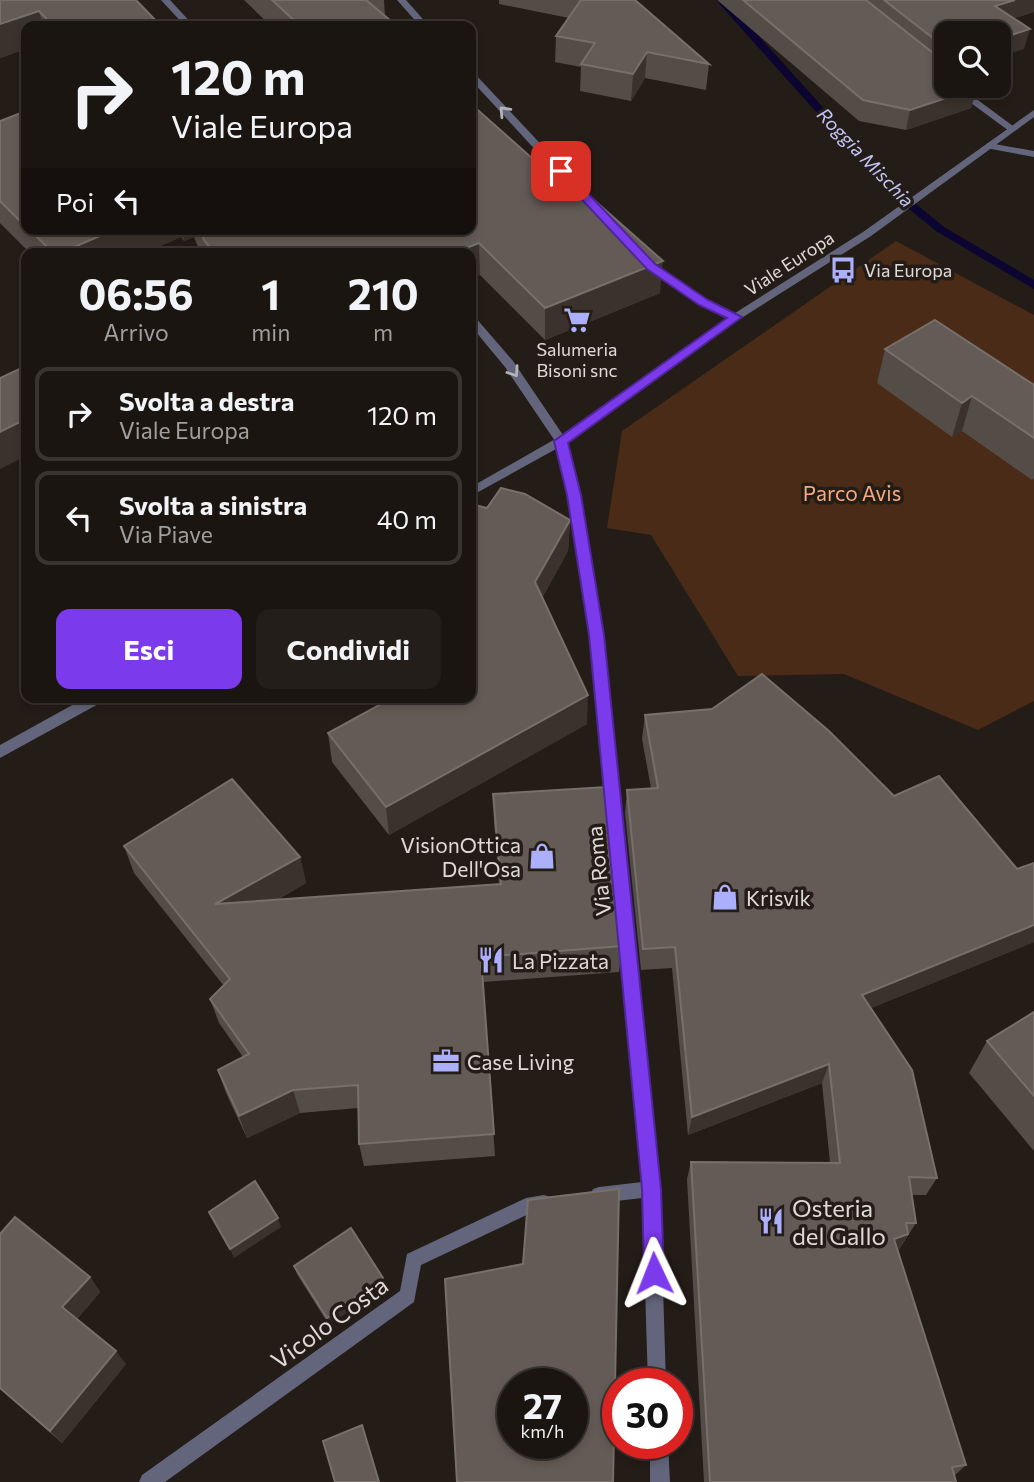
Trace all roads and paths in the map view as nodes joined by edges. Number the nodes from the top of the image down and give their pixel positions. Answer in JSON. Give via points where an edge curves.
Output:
{"nodes":[{"id":1,"x":165,"y":0,"type":"edge"},
{"id":2,"x":401,"y":0,"type":"edge"},
{"id":3,"x":185,"y":21,"type":"edge"},
{"id":4,"x":420,"y":21,"type":"edge"},
{"id":5,"x":476,"y":80,"type":"edge"},
{"id":6,"x":969,"y":98,"type":"edge"},
{"id":7,"x":1034,"y":113,"type":"edge"},
{"id":8,"x":1012,"y":129,"type":"junction"},
{"id":9,"x":989,"y":146,"type":"junction"},
{"id":10,"x":1034,"y":154,"type":"edge"},
{"id":11,"x":594,"y":206,"type":"edge"},
{"id":12,"x":641,"y":257,"type":"edge"},
{"id":13,"x":736,"y":317,"type":"junction"},
{"id":14,"x":476,"y":324,"type":"edge"},
{"id":15,"x":561,"y":441,"type":"junction"},
{"id":16,"x":476,"y":489,"type":"edge"},
{"id":17,"x":88,"y":703,"type":"edge"},
{"id":18,"x":0,"y":752,"type":"edge"},
{"id":19,"x":651,"y":1189,"type":"junction"},
{"id":20,"x":657,"y":1368,"type":"edge"},
{"id":21,"x":659,"y":1459,"type":"edge"},
{"id":22,"x":149,"y":1482,"type":"edge"},
{"id":23,"x":660,"y":1482,"type":"edge"}],
"edges":[{"from":1,"to":3,"type":"street"},
{"from":2,"to":4,"type":"street"},
{"from":11,"to":5,"type":"street","one_way":true},
{"from":6,"to":8,"type":"street"},
{"from":7,"to":8,"type":"street","name":"Viale Europa"},
{"from":8,"to":9,"type":"street","name":"Viale Europa"},
{"from":9,"to":10,"type":"street"},
{"from":9,"to":13,"type":"street","name":"Viale Europa"},
{"from":12,"to":13,"type":"street","via":[[704,303]]},
{"from":13,"to":15,"type":"street","name":"Viale Europa"},
{"from":14,"to":15,"type":"street","one_way":true},
{"from":15,"to":16,"type":"street","name":"Viale Europa"},
{"from":15,"to":19,"type":"street","name":"Via Roma","via":[[597,635]]},
{"from":17,"to":18,"type":"street"},
{"from":19,"to":20,"type":"street","name":"Via Roma"},
{"from":19,"to":22,"type":"street","name":"Vicolo Costa","via":[[532,1204],[413,1260],[408,1296]]},
{"from":21,"to":23,"type":"street"}]}
